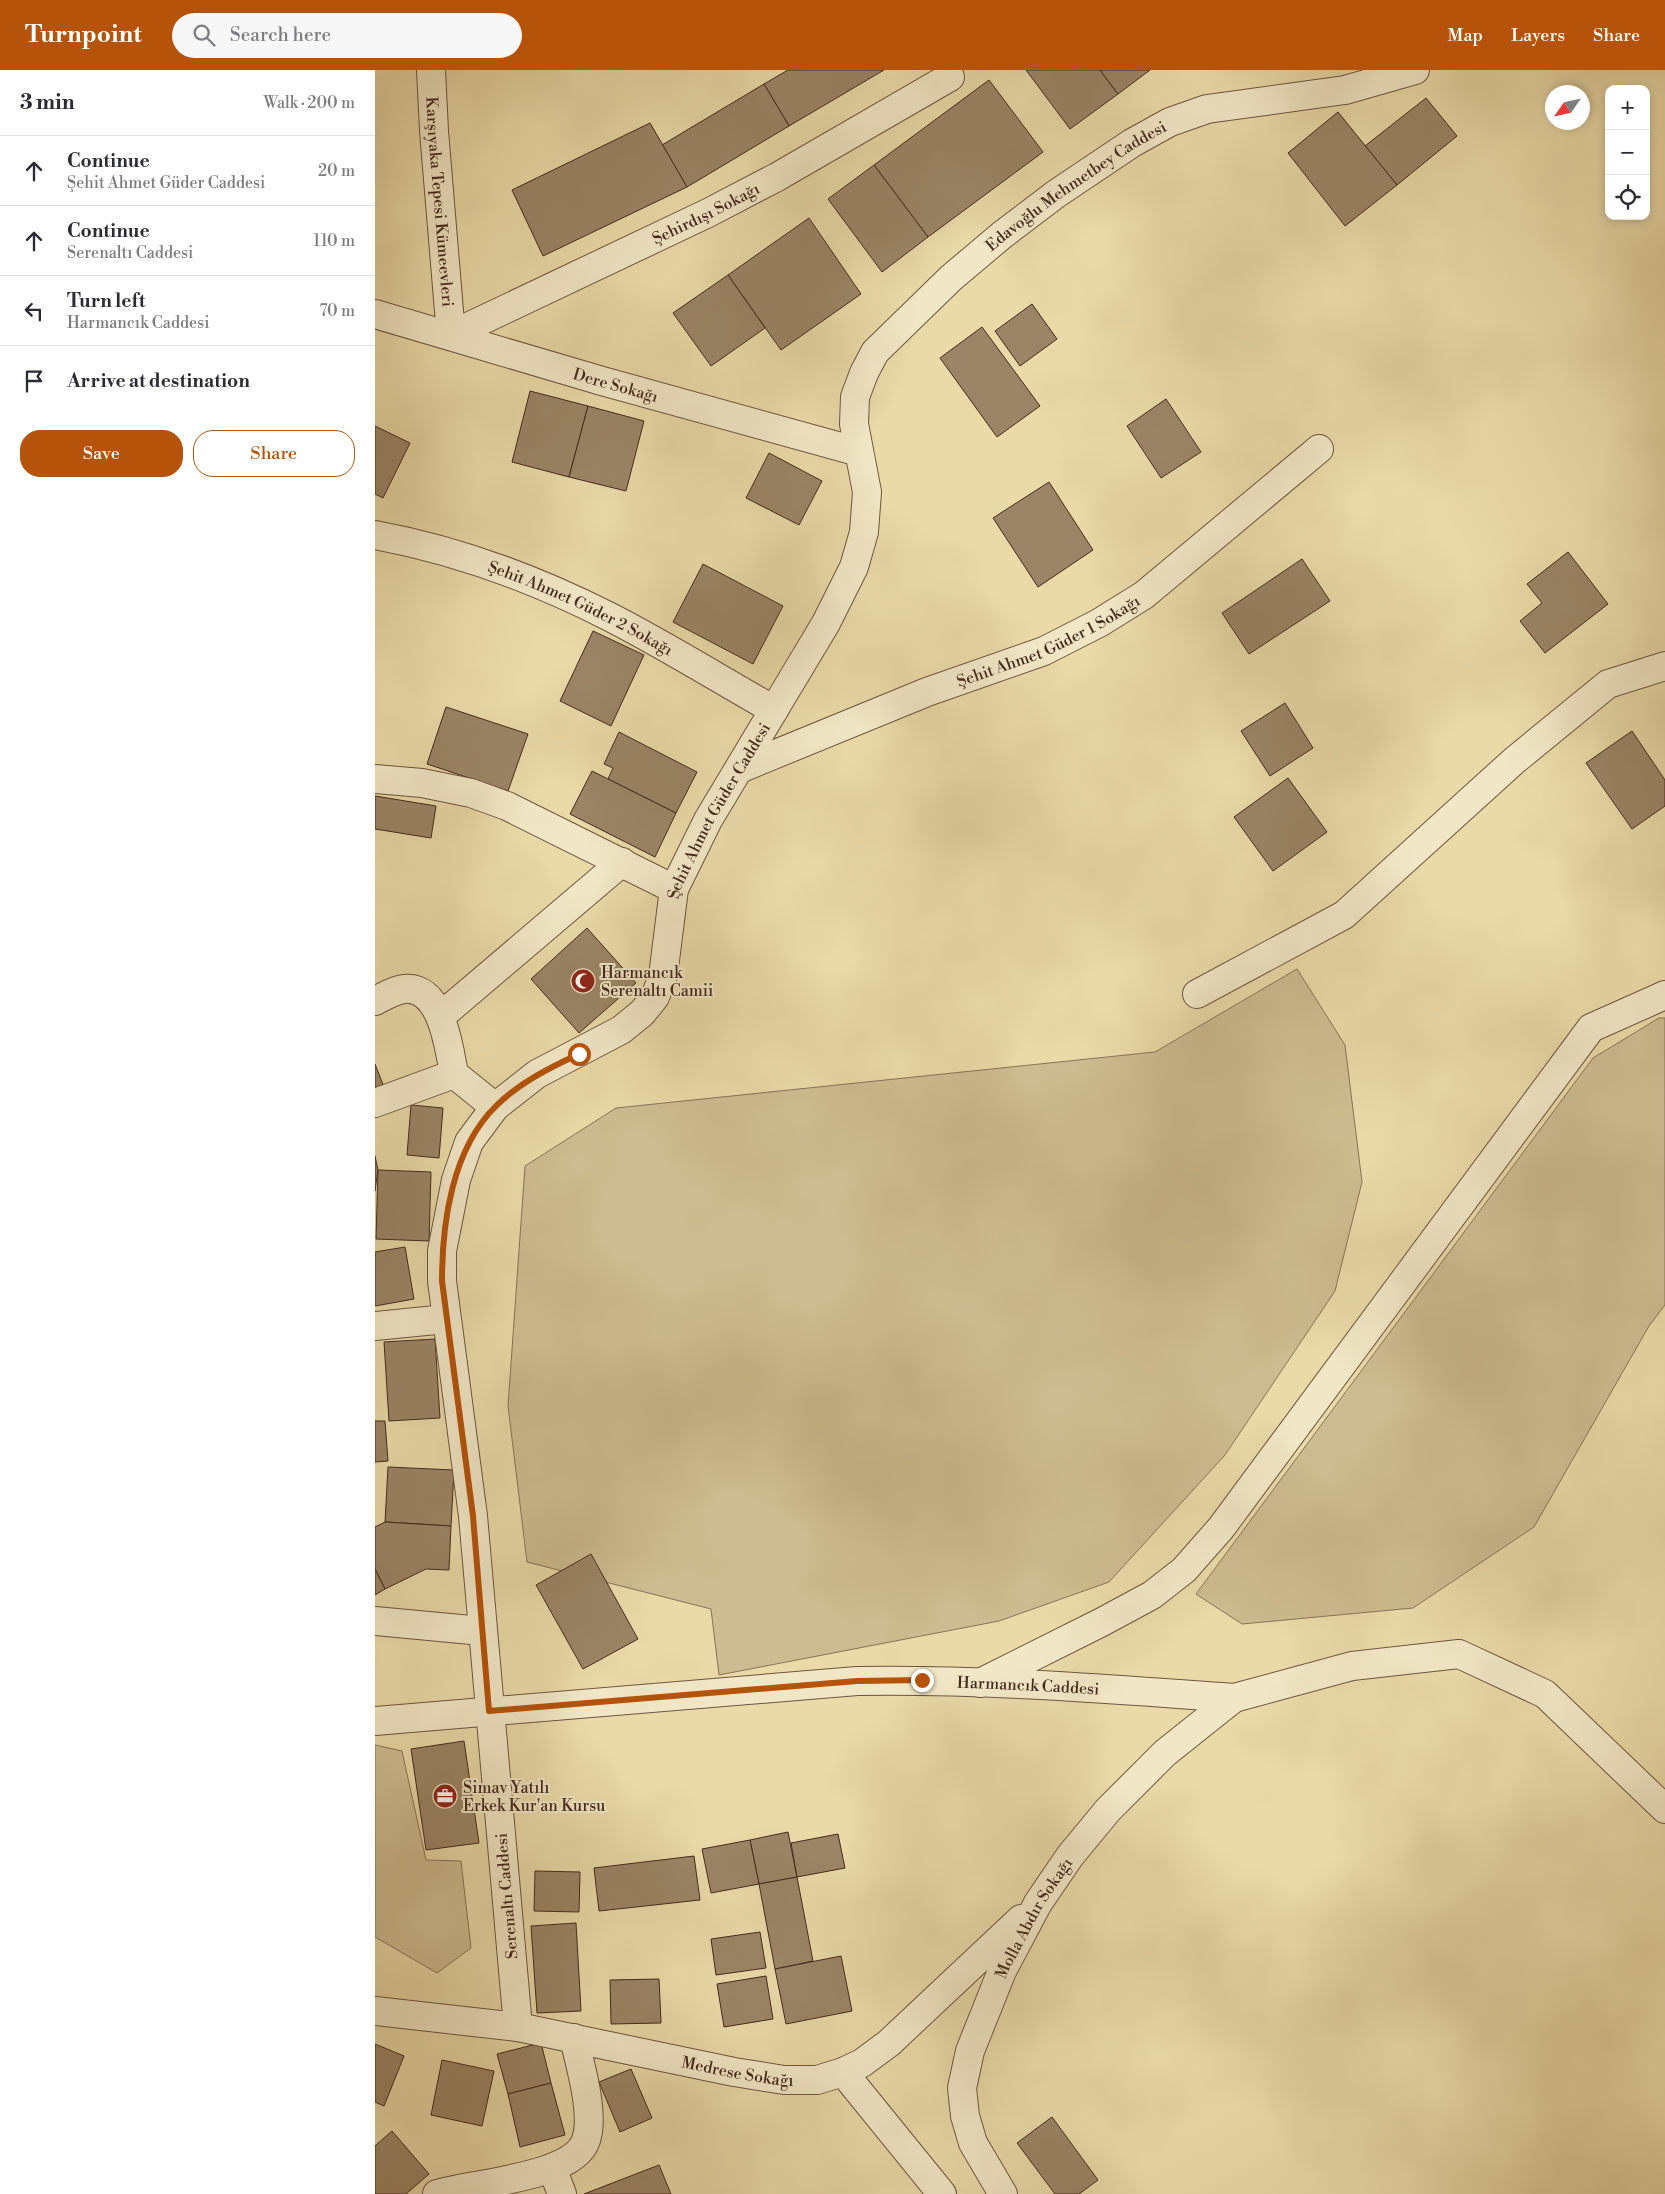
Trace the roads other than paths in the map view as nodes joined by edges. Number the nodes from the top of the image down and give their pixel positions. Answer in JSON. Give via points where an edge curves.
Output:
{"nodes":[{"id":1,"x":431,"y":70,"type":"edge"},
{"id":2,"x":1415,"y":70,"type":"edge"},
{"id":3,"x":950,"y":77,"type":"dead end"},
{"id":4,"x":375,"y":314,"type":"edge"},
{"id":5,"x":451,"y":335,"type":"junction"},
{"id":6,"x":1319,"y":449,"type":"dead end"},
{"id":7,"x":859,"y":452,"type":"junction"},
{"id":8,"x":375,"y":535,"type":"edge"},
{"id":9,"x":1665,"y":666,"type":"edge"},
{"id":10,"x":774,"y":710,"type":"junction"},
{"id":11,"x":739,"y":769,"type":"junction"},
{"id":12,"x":375,"y":779,"type":"edge"},
{"id":13,"x":622,"y":862,"type":"junction"},
{"id":14,"x":674,"y":889,"type":"junction"},
{"id":15,"x":1197,"y":994,"type":"dead end"},
{"id":16,"x":1665,"y":995,"type":"edge"},
{"id":17,"x":375,"y":1000,"type":"edge"},
{"id":18,"x":441,"y":1016,"type":"junction"},
{"id":19,"x":454,"y":1074,"type":"junction"},
{"id":20,"x":375,"y":1103,"type":"edge"},
{"id":21,"x":495,"y":1107,"type":"junction"},
{"id":22,"x":446,"y":1320,"type":"junction"},
{"id":23,"x":375,"y":1326,"type":"edge"},
{"id":24,"x":375,"y":1621,"type":"edge"},
{"id":25,"x":482,"y":1631,"type":"junction"},
{"id":26,"x":980,"y":1683,"type":"junction"},
{"id":27,"x":1234,"y":1698,"type":"junction"},
{"id":28,"x":489,"y":1711,"type":"junction"},
{"id":29,"x":375,"y":1721,"type":"edge"},
{"id":30,"x":1665,"y":1809,"type":"edge"},
{"id":31,"x":1038,"y":1903,"type":"junction"},
{"id":32,"x":375,"y":2011,"type":"edge"},
{"id":33,"x":518,"y":2027,"type":"junction"},
{"id":34,"x":574,"y":2038,"type":"junction"},
{"id":35,"x":843,"y":2072,"type":"junction"},
{"id":36,"x":552,"y":2168,"type":"junction"},
{"id":37,"x":437,"y":2194,"type":"edge"},
{"id":38,"x":562,"y":2194,"type":"edge"},
{"id":39,"x":942,"y":2194,"type":"edge"},
{"id":40,"x":1003,"y":2194,"type":"edge"}],
"edges":[{"from":1,"to":5,"type":"street","name":"Karşıyaka Tepesi Kümeevleri","via":[[433,131]]},
{"from":2,"to":7,"type":"street","name":"Edavoğlu Mehmetbey Caddesi","via":[[1345,90],[1207,109],[1170,122],[1132,142],[1056,194],[951,278],[875,352],[855,397],[854,424]]},
{"from":3,"to":5,"type":"street","name":"Şehirdışı Sokağı","via":[[751,191]]},
{"from":4,"to":5,"type":"street","name":"Dere Sokağı"},
{"from":5,"to":7,"type":"street","name":"Dere Sokağı","via":[[602,381]]},
{"from":6,"to":11,"type":"street","name":"Şehit Ahmet Güder 1 Sokağı","via":[[1151,589],[1099,623],[1044,651],[927,692]]},
{"from":7,"to":10,"type":"street","name":"Şehit Ahmet Güder Caddesi","via":[[867,492],[864,532],[854,567],[826,623]]},
{"from":8,"to":10,"type":"street","name":"Şehit Ahmet Güder 2 Sokağı","via":[[407,541],[532,581],[609,616]]},
{"from":9,"to":15,"type":"street","via":[[1608,684],[1515,760],[1344,915]]},
{"from":10,"to":11,"type":"street","name":"Şehit Ahmet Güder Caddesi"},
{"from":11,"to":14,"type":"street","name":"Şehit Ahmet Güder Caddesi"},
{"from":12,"to":13,"type":"street","via":[[422,783],[471,793],[507,806]]},
{"from":13,"to":14,"type":"street"},
{"from":13,"to":18,"type":"street"},
{"from":14,"to":21,"type":"street","name":"Şehit Ahmet Güder Caddesi","via":[[663,976],[655,997],[642,1013],[621,1030],[537,1074]]},
{"from":16,"to":26,"type":"street","via":[[1591,1028],[1221,1528],[1184,1570],[1152,1595]]},
{"from":17,"to":18,"type":"street","via":[[403,989],[415,990],[429,999]]},
{"from":18,"to":19,"type":"street"},
{"from":19,"to":20,"type":"street"},
{"from":19,"to":21,"type":"street"},
{"from":21,"to":22,"type":"street","name":"Serenaltı Caddesi","via":[[469,1142],[450,1206],[442,1251]]},
{"from":22,"to":23,"type":"street"},
{"from":22,"to":25,"type":"street","name":"Serenaltı Caddesi","via":[[473,1516]]},
{"from":24,"to":25,"type":"street"},
{"from":25,"to":28,"type":"street","name":"Serenaltı Caddesi"},
{"from":26,"to":27,"type":"street","name":"Harmancık Caddesi"},
{"from":26,"to":28,"type":"street","name":"Harmancık Caddesi","via":[[857,1681]]},
{"from":27,"to":30,"type":"street","via":[[1352,1666],[1459,1654],[1545,1694]]},
{"from":27,"to":31,"type":"street","name":"Molla Abdır Sokağı","via":[[1165,1753],[1108,1810],[1070,1856]]},
{"from":28,"to":29,"type":"street","name":"Harmancık Caddesi"},
{"from":28,"to":33,"type":"street","name":"Serenaltı Caddesi"},
{"from":31,"to":35,"type":"street","name":"Medrese Sokağı","via":[[889,2043]]},
{"from":31,"to":40,"type":"street","name":"Molla Abdır Sokağı","via":[[1002,1971],[970,2051],[962,2088],[965,2116],[973,2143]]},
{"from":32,"to":33,"type":"street","name":"Medrese Sokağı"},
{"from":33,"to":34,"type":"street","name":"Medrese Sokağı"},
{"from":34,"to":35,"type":"street","name":"Medrese Sokağı","via":[[784,2080],[817,2080]]},
{"from":34,"to":36,"type":"street","via":[[589,2120],[586,2140],[579,2152]]},
{"from":35,"to":39,"type":"street"},
{"from":36,"to":37,"type":"street"},
{"from":36,"to":38,"type":"street"}]}
